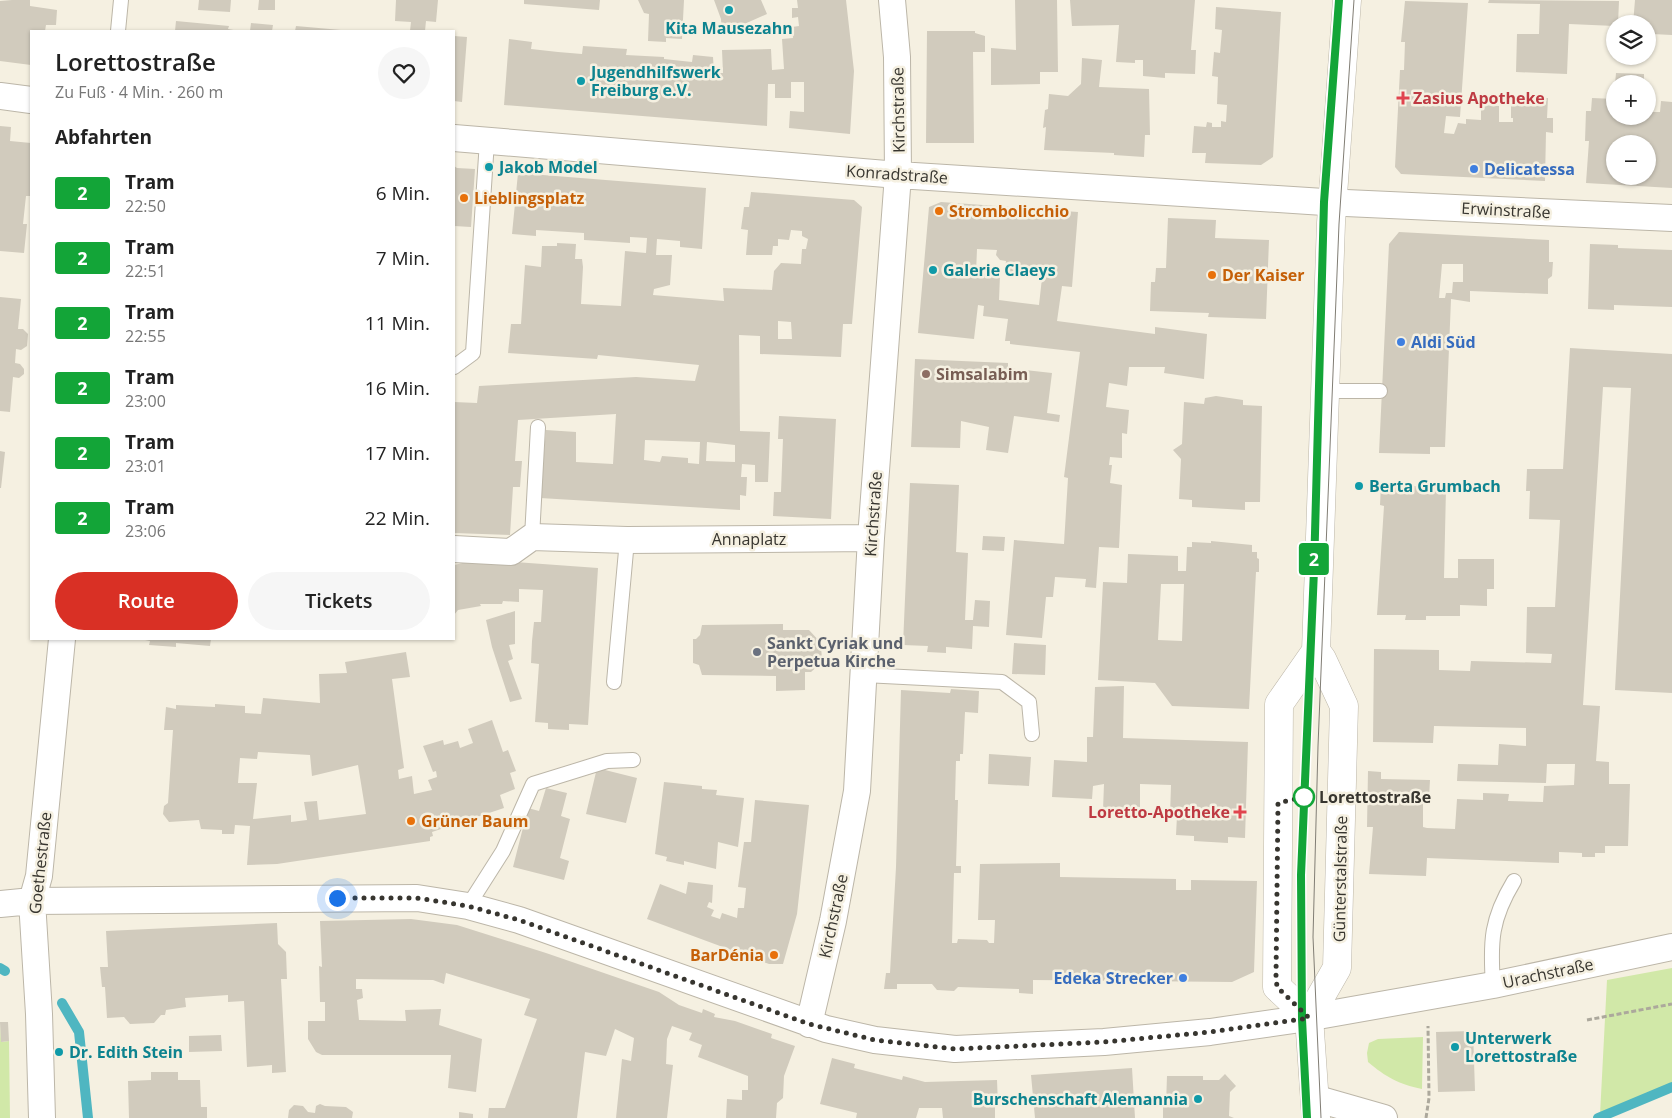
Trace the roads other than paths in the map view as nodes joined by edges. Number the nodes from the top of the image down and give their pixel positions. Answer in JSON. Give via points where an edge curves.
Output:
{"nodes":[{"id":1,"x":121,"y":0,"type":"edge"},
{"id":2,"x":892,"y":0,"type":"edge"},
{"id":3,"x":1347,"y":0,"type":"edge"},
{"id":4,"x":118,"y":30,"type":"edge"},
{"id":5,"x":0,"y":96,"type":"edge"},
{"id":6,"x":30,"y":100,"type":"edge"},
{"id":7,"x":455,"y":138,"type":"edge"},
{"id":8,"x":487,"y":141,"type":"junction"},
{"id":9,"x":898,"y":174,"type":"junction"},
{"id":10,"x":1336,"y":202,"type":"junction"},
{"id":11,"x":1672,"y":218,"type":"edge"},
{"id":12,"x":455,"y":367,"type":"edge"},
{"id":13,"x":1324,"y":391,"type":"junction"},
{"id":14,"x":1380,"y":391,"type":"dead end"},
{"id":15,"x":538,"y":427,"type":"dead end"},
{"id":16,"x":532,"y":537,"type":"junction"},
{"id":17,"x":871,"y":538,"type":"junction"},
{"id":18,"x":626,"y":540,"type":"junction"},
{"id":19,"x":455,"y":548,"type":"edge"},
{"id":20,"x":62,"y":640,"type":"edge"},
{"id":21,"x":1316,"y":651,"type":"junction"},
{"id":22,"x":864,"y":675,"type":"junction"},
{"id":23,"x":614,"y":682,"type":"dead end"},
{"id":24,"x":1032,"y":734,"type":"dead end"},
{"id":25,"x":634,"y":760,"type":"dead end"},
{"id":26,"x":1514,"y":881,"type":"dead end"},
{"id":27,"x":32,"y":901,"type":"junction"},
{"id":28,"x":0,"y":904,"type":"edge"},
{"id":29,"x":468,"y":906,"type":"junction"},
{"id":30,"x":1672,"y":947,"type":"edge"},
{"id":31,"x":1494,"y":985,"type":"junction"},
{"id":32,"x":1309,"y":1018,"type":"junction"},
{"id":33,"x":809,"y":1024,"type":"junction"},
{"id":34,"x":1315,"y":1108,"type":"edge"},
{"id":35,"x":42,"y":1118,"type":"edge"},
{"id":36,"x":1384,"y":1118,"type":"edge"}],
"edges":[{"from":1,"to":4,"type":"lane"},
{"from":2,"to":9,"type":"street","name":"Kirchstraße","via":[[897,57]]},
{"from":3,"to":10,"type":"main road"},
{"from":5,"to":6,"type":"street"},
{"from":7,"to":8,"type":"street","name":"Konradstraße"},
{"from":8,"to":9,"type":"street","name":"Konradstraße"},
{"from":8,"to":12,"type":"lane","via":[[473,353]]},
{"from":9,"to":10,"type":"street","name":"Konradstraße"},
{"from":9,"to":17,"type":"street","name":"Kirchstraße"},
{"from":10,"to":11,"type":"street","name":"Erwinstraße"},
{"from":10,"to":13,"type":"main road"},
{"from":13,"to":14,"type":"lane"},
{"from":13,"to":21,"type":"main road"},
{"from":15,"to":16,"type":"lane"},
{"from":16,"to":18,"type":"street","name":"Annaplatz"},
{"from":16,"to":19,"type":"street","via":[[511,552]]},
{"from":17,"to":18,"type":"street","name":"Annaplatz"},
{"from":17,"to":22,"type":"street","name":"Kirchstraße"},
{"from":18,"to":23,"type":"lane"},
{"from":20,"to":27,"type":"street","name":"Goethestraße","via":[[39,876]]},
{"from":21,"to":32,"type":"main road","name":"Günterstalstraße","via":[[1344,706],[1337,968]]},
{"from":21,"to":32,"type":"main road","via":[[1280,704],[1277,987]]},
{"from":22,"to":24,"type":"lane","via":[[1002,682],[1028,702]]},
{"from":22,"to":33,"type":"street","name":"Kirchstraße","via":[[857,791],[833,921]]},
{"from":25,"to":29,"type":"lane","via":[[607,761],[533,784],[502,851]]},
{"from":26,"to":31,"type":"lane","via":[[1499,907],[1491,946]]},
{"from":27,"to":28,"type":"street"},
{"from":27,"to":29,"type":"street","name":"Urachstraße","via":[[417,898]]},
{"from":27,"to":35,"type":"street","name":"Goethestraße"},
{"from":29,"to":33,"type":"street","name":"Urachstraße","via":[[519,920]]},
{"from":30,"to":31,"type":"street","name":"Urachstraße"},
{"from":31,"to":32,"type":"street","name":"Urachstraße"},
{"from":32,"to":33,"type":"street","name":"Urachstraße","via":[[1104,1042],[955,1049],[875,1040]]},
{"from":32,"to":34,"type":"main road"},
{"from":34,"to":36,"type":"street"}]}
